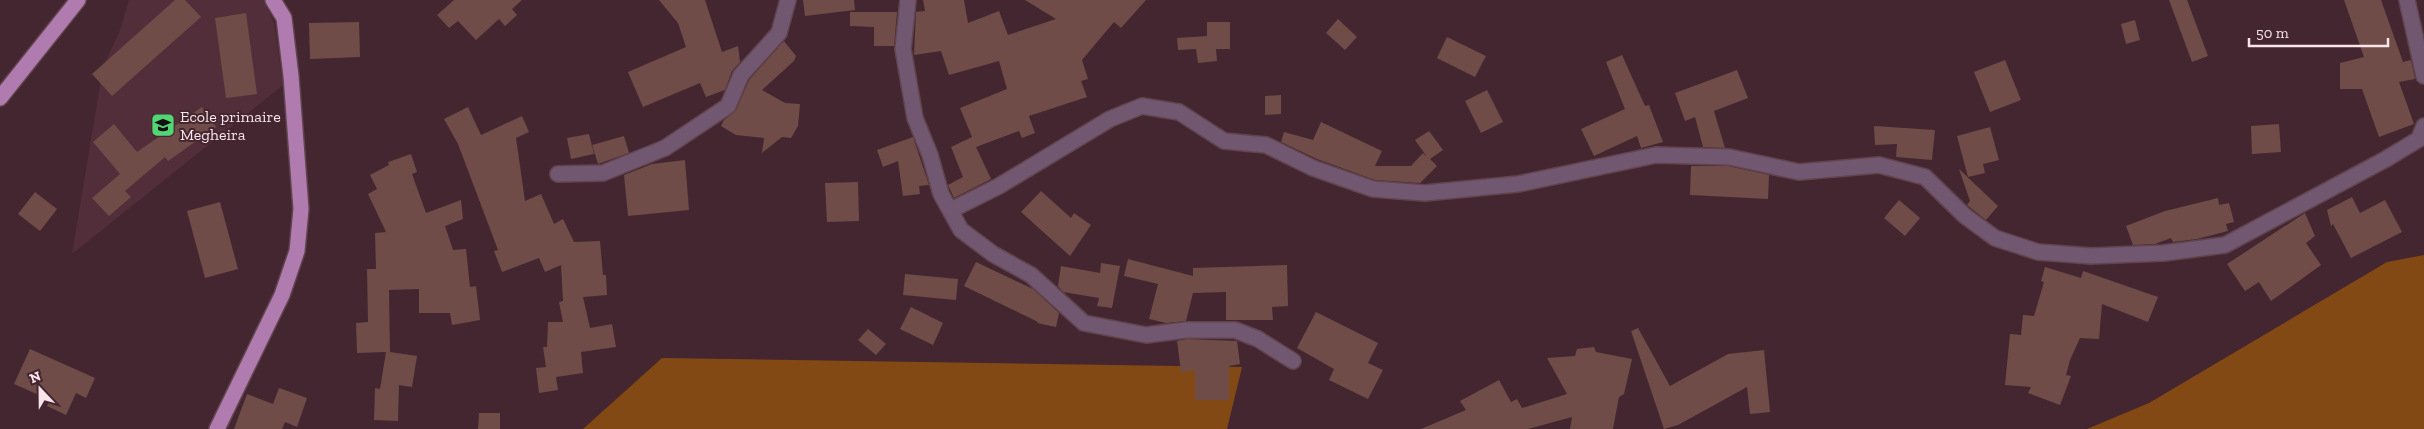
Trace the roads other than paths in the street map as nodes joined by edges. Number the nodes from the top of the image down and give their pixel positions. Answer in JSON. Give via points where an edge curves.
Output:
{"nodes":[{"id":1,"x":78,"y":0,"type":"edge"},
{"id":2,"x":274,"y":0,"type":"edge"},
{"id":3,"x":788,"y":0,"type":"edge"},
{"id":4,"x":908,"y":0,"type":"edge"},
{"id":5,"x":2406,"y":0,"type":"edge"},
{"id":6,"x":2424,"y":76,"type":"edge"},
{"id":7,"x":0,"y":98,"type":"edge"},
{"id":8,"x":2424,"y":126,"type":"edge"},
{"id":9,"x":558,"y":174,"type":"dead end"},
{"id":10,"x":951,"y":210,"type":"junction"},
{"id":11,"x":1293,"y":361,"type":"dead end"},
{"id":12,"x":217,"y":429,"type":"edge"}],
"edges":[{"from":1,"to":7,"type":"main road"},
{"from":2,"to":12,"type":"main road","via":[[284,18],[291,76],[301,209],[297,251],[282,295]]},
{"from":3,"to":9,"type":"street","via":[[779,32],[741,75],[728,106],[665,148],[603,173]]},
{"from":4,"to":10,"type":"street","via":[[903,49],[915,118],[941,194]]},
{"from":5,"to":6,"type":"street"},
{"from":8,"to":10,"type":"street","via":[[2419,139],[2386,159],[2225,245],[2164,253],[2091,256],[2038,252],[1995,238],[1964,216],[1925,177],[1879,165],[1799,172],[1729,157],[1656,155],[1518,184],[1425,193],[1373,189],[1313,168],[1266,145],[1224,141],[1179,112],[1142,106],[1110,119],[999,186]]},
{"from":10,"to":11,"type":"street","via":[[961,230],[993,254],[1031,275],[1084,323],[1146,335],[1186,330],[1236,330],[1258,339]]}]}
